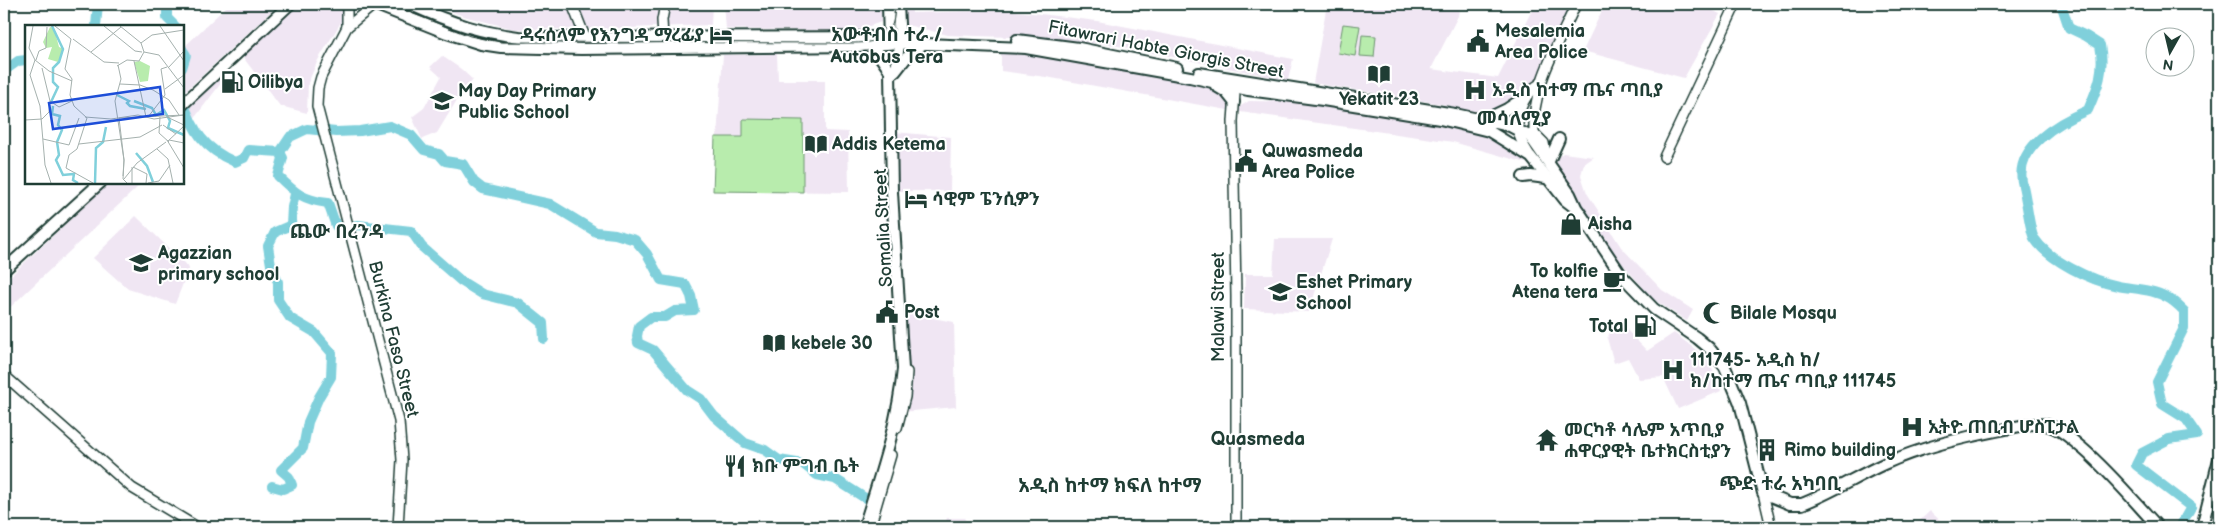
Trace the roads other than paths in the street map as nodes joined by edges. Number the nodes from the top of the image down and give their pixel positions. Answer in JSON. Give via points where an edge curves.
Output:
{"nodes":[{"id":1,"x":281,"y":4,"type":"edge"},
{"id":2,"x":290,"y":4,"type":"edge"},
{"id":3,"x":347,"y":4,"type":"edge"},
{"id":4,"x":375,"y":4,"type":"edge"},
{"id":5,"x":409,"y":4,"type":"edge"},
{"id":6,"x":572,"y":4,"type":"edge"},
{"id":7,"x":665,"y":4,"type":"edge"},
{"id":8,"x":888,"y":4,"type":"edge"},
{"id":9,"x":898,"y":4,"type":"edge"},
{"id":10,"x":1576,"y":4,"type":"edge"},
{"id":11,"x":1734,"y":4,"type":"edge"},
{"id":12,"x":894,"y":16,"type":"junction"},
{"id":13,"x":347,"y":27,"type":"junction"},
{"id":14,"x":585,"y":37,"type":"junction"},
{"id":15,"x":663,"y":38,"type":"junction"},
{"id":16,"x":895,"y":40,"type":"junction"},
{"id":17,"x":874,"y":41,"type":"junction"},
{"id":18,"x":919,"y":41,"type":"junction"},
{"id":19,"x":226,"y":61,"type":"junction"},
{"id":20,"x":895,"y":70,"type":"junction"},
{"id":21,"x":1209,"y":82,"type":"junction"},
{"id":22,"x":1236,"y":83,"type":"junction"},
{"id":23,"x":1541,"y":83,"type":"junction"},
{"id":24,"x":1248,"y":90,"type":"junction"},
{"id":25,"x":1525,"y":97,"type":"junction"},
{"id":26,"x":184,"y":100,"type":"edge"},
{"id":27,"x":1234,"y":104,"type":"junction"},
{"id":28,"x":1482,"y":124,"type":"junction"},
{"id":29,"x":1517,"y":129,"type":"junction"},
{"id":30,"x":1559,"y":139,"type":"dead end"},
{"id":31,"x":1662,"y":156,"type":"dead end"},
{"id":32,"x":1531,"y":157,"type":"junction"},
{"id":33,"x":1548,"y":160,"type":"junction"},
{"id":34,"x":1523,"y":177,"type":"dead end"},
{"id":35,"x":1546,"y":178,"type":"junction"},
{"id":36,"x":96,"y":184,"type":"edge"},
{"id":37,"x":96,"y":184,"type":"edge"},
{"id":38,"x":1578,"y":210,"type":"junction"},
{"id":39,"x":4,"y":265,"type":"edge"},
{"id":40,"x":4,"y":270,"type":"edge"},
{"id":41,"x":4,"y":375,"type":"edge"},
{"id":42,"x":2219,"y":459,"type":"edge"},
{"id":43,"x":1763,"y":493,"type":"junction"},
{"id":44,"x":197,"y":527,"type":"edge"},
{"id":45,"x":398,"y":527,"type":"edge"},
{"id":46,"x":864,"y":527,"type":"edge"},
{"id":47,"x":870,"y":527,"type":"edge"},
{"id":48,"x":1236,"y":527,"type":"edge"},
{"id":49,"x":1771,"y":527,"type":"edge"},
{"id":50,"x":2158,"y":527,"type":"edge"},
{"id":51,"x":2202,"y":527,"type":"edge"}],
"edges":[{"from":1,"to":19,"type":"main road"},
{"from":2,"to":19,"type":"main road"},
{"from":3,"to":13,"type":"main road"},
{"from":4,"to":13,"type":"main road","name":"Burkina Faso Street"},
{"from":4,"to":17,"type":"main road","via":[[490,46],[581,49]]},
{"from":5,"to":14,"type":"main road","name":"Fitawrari Habte Giorgis Street","via":[[483,32],[530,38]]},
{"from":6,"to":14,"type":"main road"},
{"from":7,"to":15,"type":"main road"},
{"from":8,"to":12,"type":"main road"},
{"from":9,"to":12,"type":"main road"},
{"from":10,"to":23,"type":"main road"},
{"from":11,"to":31,"type":"main road"},
{"from":12,"to":16,"type":"main road"},
{"from":12,"to":17,"type":"main road"},
{"from":12,"to":18,"type":"main road"},
{"from":13,"to":45,"type":"main road","name":"Burkina Faso Street","via":[[319,82],[318,106],[399,421],[402,460]]},
{"from":14,"to":15,"type":"main road","name":"Fitawrari Habte Giorgis Street"},
{"from":15,"to":17,"type":"main road","name":"Fitawrari Habte Giorgis Street"},
{"from":16,"to":17,"type":"main road","name":"Fitawrari Habte Giorgis Street"},
{"from":16,"to":18,"type":"main road","name":"Fitawrari Habte Giorgis Street"},
{"from":16,"to":20,"type":"main road","name":"Somalia Street"},
{"from":17,"to":46,"type":"main road","via":[[890,71],[892,192],[903,370],[892,436]]},
{"from":18,"to":20,"type":"main road"},
{"from":18,"to":21,"type":"main road","via":[[1043,50]]},
{"from":18,"to":22,"type":"main road","name":"Fitawrari Habte Giorgis Street","via":[[1041,42]]},
{"from":19,"to":26,"type":"main road"},
{"from":20,"to":47,"type":"main road","name":"Somalia Street","via":[[896,192],[907,354],[906,383],[902,411]]},
{"from":21,"to":22,"type":"main road"},
{"from":21,"to":27,"type":"main road","via":[[1226,92]]},
{"from":22,"to":24,"type":"main road"},
{"from":22,"to":27,"type":"main road","name":"Malawi Street"},
{"from":22,"to":28,"type":"main road","name":"Fitawrari Habte Giorgis Street","via":[[1440,111]]},
{"from":23,"to":25,"type":"main road"},
{"from":23,"to":33,"type":"main road","via":[[1534,112],[1534,133],[1544,143]]},
{"from":24,"to":27,"type":"main road"},
{"from":24,"to":28,"type":"main road"},
{"from":25,"to":28,"type":"main road"},
{"from":25,"to":29,"type":"main road"},
{"from":27,"to":48,"type":"main road","name":"Malawi Street"},
{"from":28,"to":29,"type":"main road","name":"Fitawrari Habte Giorgis Street"},
{"from":28,"to":32,"type":"main road"},
{"from":29,"to":32,"type":"main road"},
{"from":29,"to":33,"type":"main road","name":"Fitawrari Habte Giorgis Street","via":[[1529,136]]},
{"from":30,"to":33,"type":"main road"},
{"from":32,"to":35,"type":"main road"},
{"from":33,"to":38,"type":"main road","name":"Fitawrari Habte Giorgis Street"},
{"from":34,"to":35,"type":"main road"},
{"from":35,"to":38,"type":"main road"},
{"from":36,"to":39,"type":"main road"},
{"from":37,"to":40,"type":"main road"},
{"from":38,"to":43,"type":"main road","via":[[1622,276],[1654,309],[1703,343],[1725,367],[1740,403]]},
{"from":41,"to":44,"type":"main road","via":[[141,495]]},
{"from":42,"to":51,"type":"main road"},
{"from":43,"to":49,"type":"main road"},
{"from":43,"to":50,"type":"main road","via":[[1790,504],[1802,504],[1919,450],[1985,433],[2042,424],[2067,436],[2093,457]]}]}
